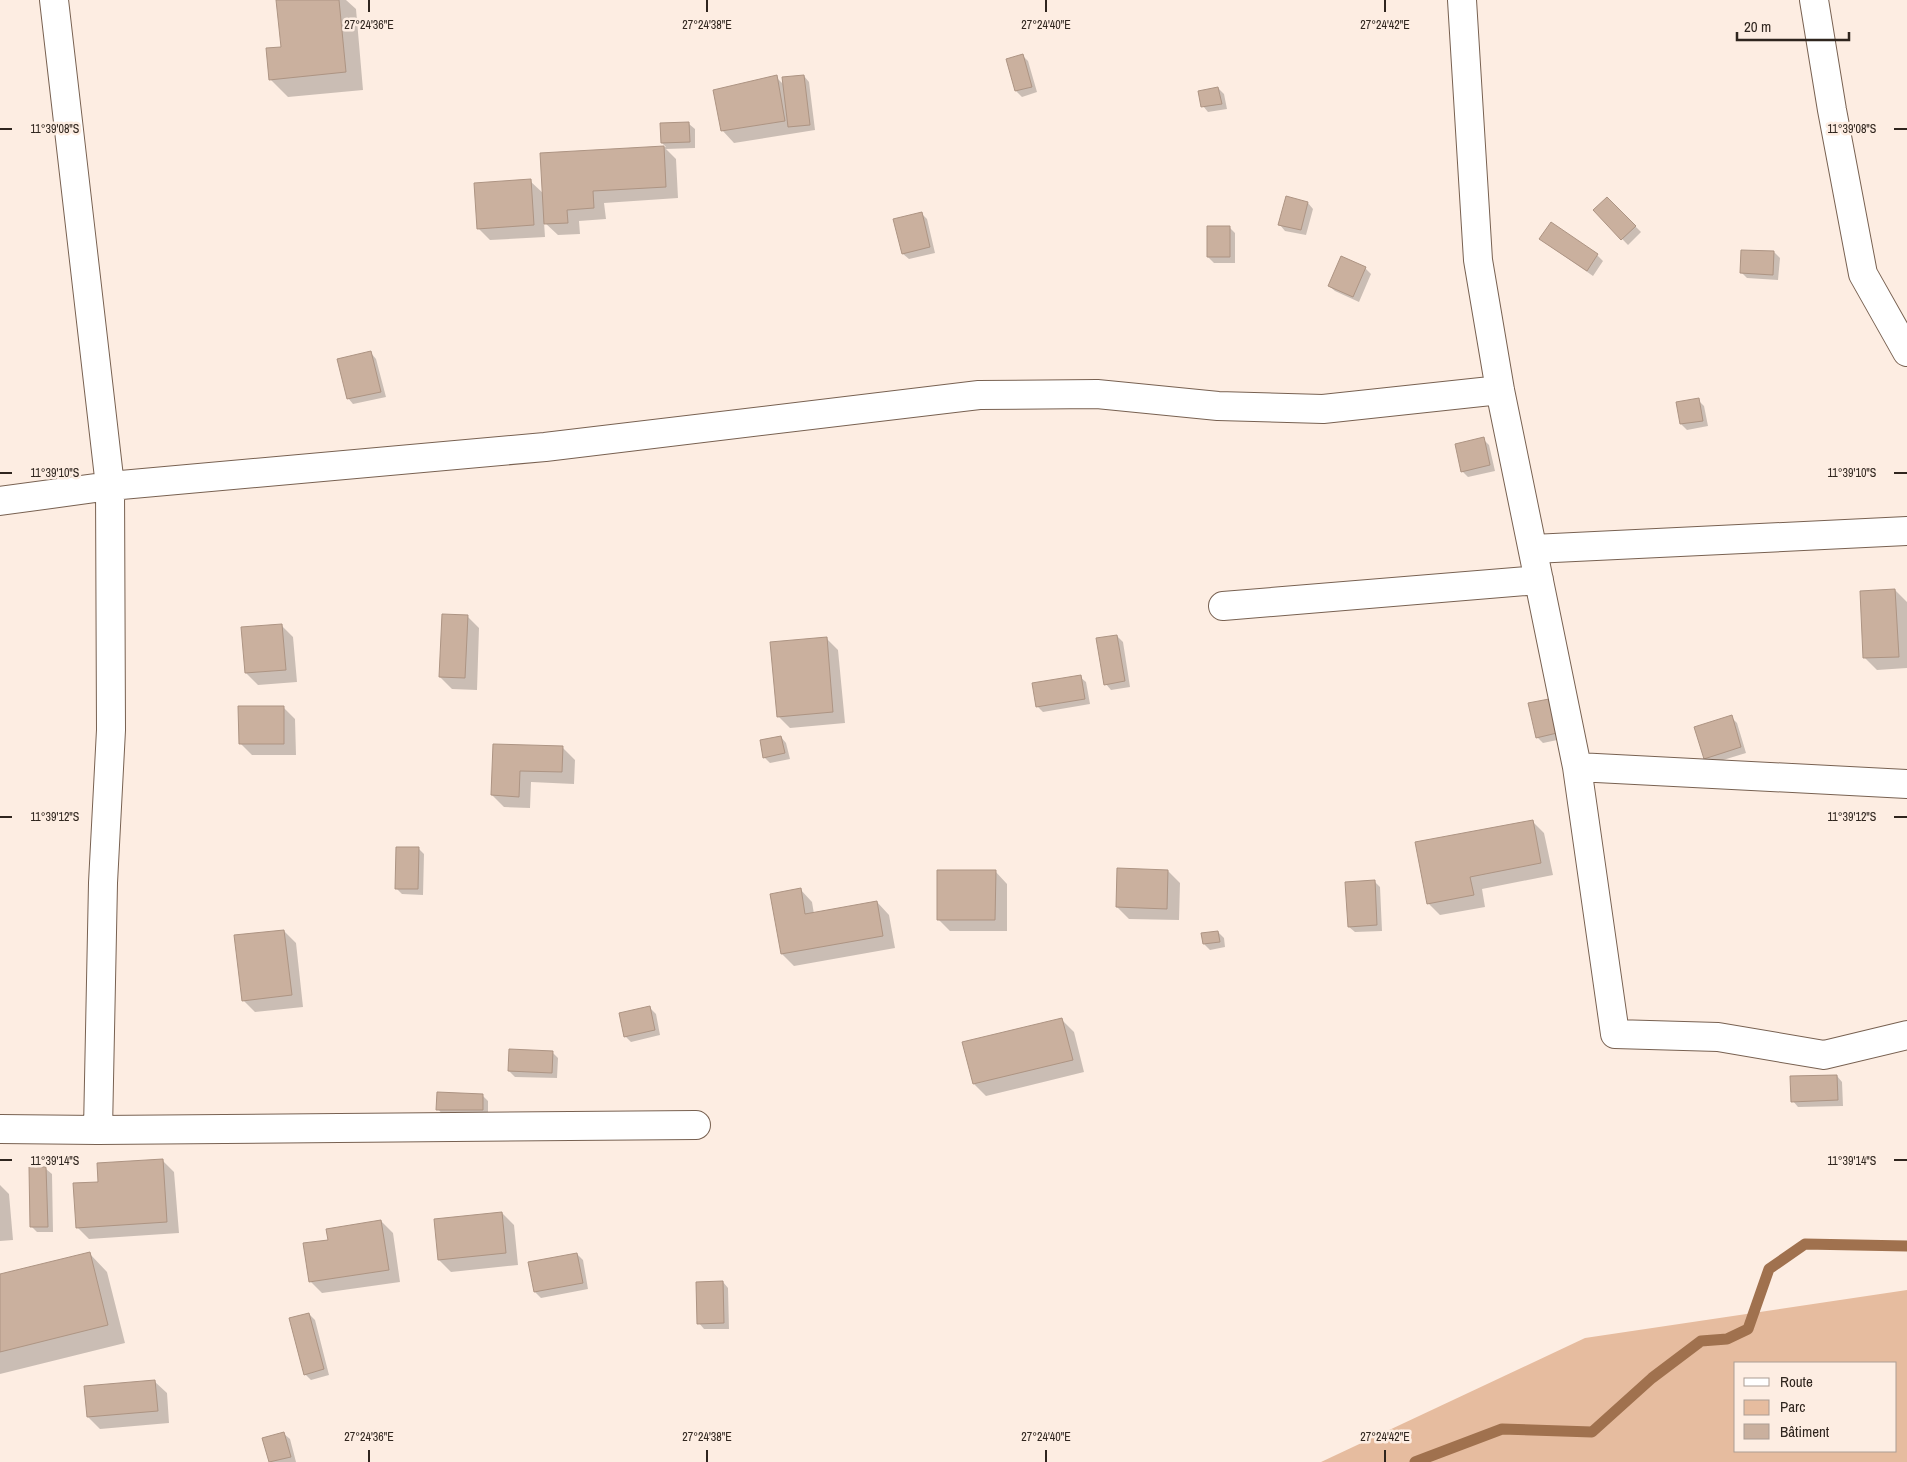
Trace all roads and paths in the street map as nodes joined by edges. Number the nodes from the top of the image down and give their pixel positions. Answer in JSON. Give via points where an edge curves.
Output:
{"nodes":[{"id":1,"x":54,"y":0,"type":"edge"},
{"id":2,"x":1462,"y":0,"type":"edge"},
{"id":3,"x":1814,"y":0,"type":"edge"},
{"id":4,"x":1907,"y":352,"type":"edge"},
{"id":5,"x":1500,"y":390,"type":"junction"},
{"id":6,"x":110,"y":486,"type":"junction"},
{"id":7,"x":0,"y":501,"type":"edge"},
{"id":8,"x":1907,"y":531,"type":"edge"},
{"id":9,"x":1533,"y":549,"type":"junction"},
{"id":10,"x":1539,"y":580,"type":"junction"},
{"id":11,"x":1223,"y":606,"type":"dead end"},
{"id":12,"x":1577,"y":767,"type":"junction"},
{"id":13,"x":1907,"y":784,"type":"edge"},
{"id":14,"x":1907,"y":1035,"type":"edge"},
{"id":15,"x":696,"y":1125,"type":"dead end"},
{"id":16,"x":0,"y":1129,"type":"edge"},
{"id":17,"x":98,"y":1130,"type":"junction"}],
"edges":[{"from":1,"to":6,"type":"street"},
{"from":2,"to":5,"type":"street","via":[[1478,260]]},
{"from":3,"to":4,"type":"street","via":[[1863,274]]},
{"from":5,"to":6,"type":"street","via":[[1323,409],[1218,406],[1097,394],[979,395],[545,447]]},
{"from":5,"to":9,"type":"street"},
{"from":6,"to":7,"type":"street"},
{"from":6,"to":17,"type":"street","via":[[111,730],[103,882]]},
{"from":8,"to":9,"type":"street"},
{"from":9,"to":10,"type":"street"},
{"from":10,"to":11,"type":"street"},
{"from":10,"to":12,"type":"street"},
{"from":12,"to":13,"type":"street"},
{"from":12,"to":14,"type":"street","via":[[1615,1034],[1718,1037],[1824,1055]]},
{"from":15,"to":17,"type":"street"},
{"from":16,"to":17,"type":"street"}]}
